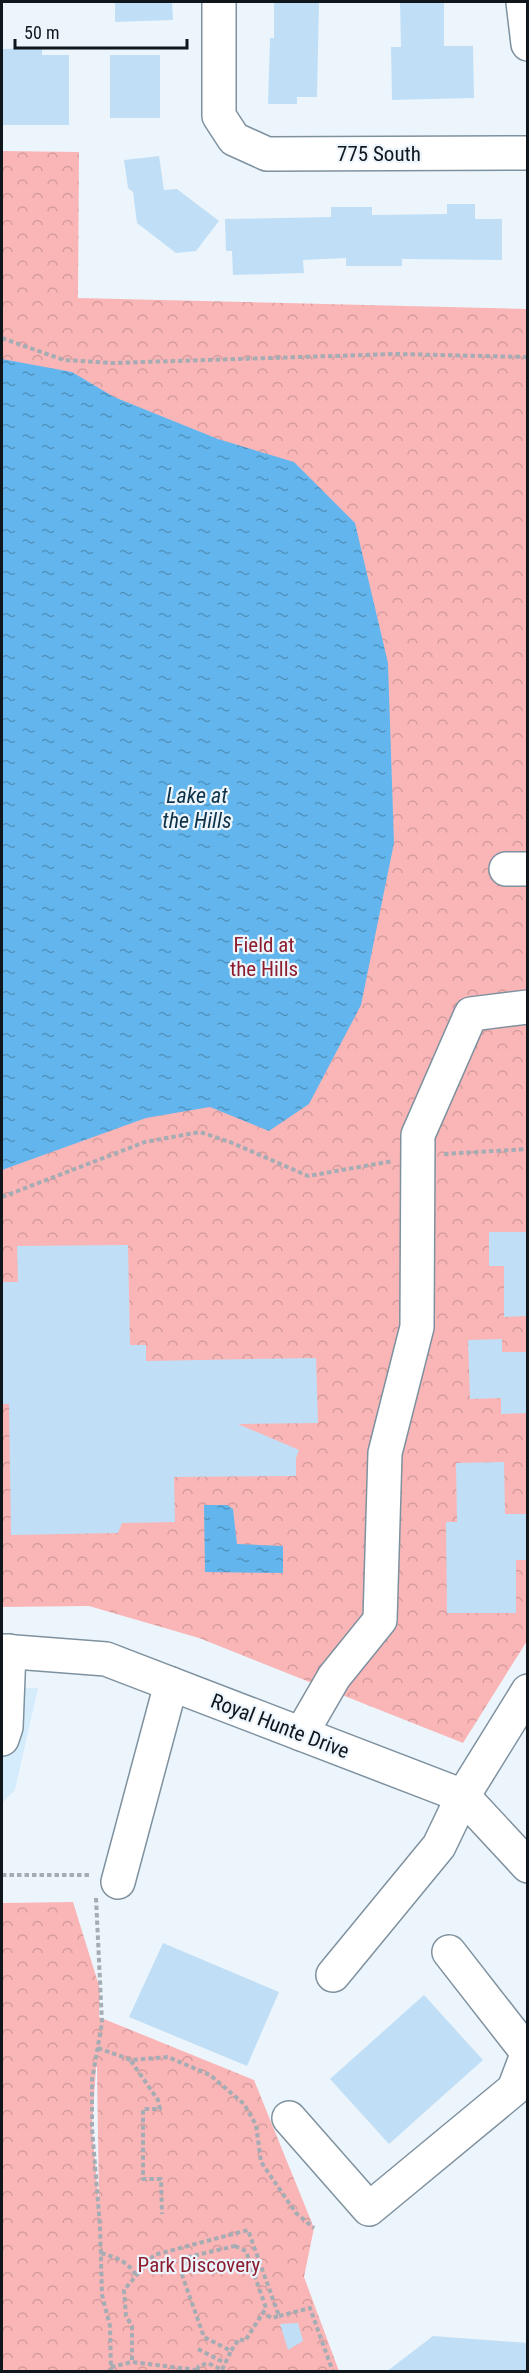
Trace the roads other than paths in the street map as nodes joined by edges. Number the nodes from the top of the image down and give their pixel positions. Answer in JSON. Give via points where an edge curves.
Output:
{"nodes":[{"id":1,"x":219,"y":2,"type":"edge"},
{"id":2,"x":523,"y":2,"type":"edge"},
{"id":3,"x":528,"y":44,"type":"edge"},
{"id":4,"x":528,"y":153,"type":"edge"},
{"id":5,"x":528,"y":1007,"type":"edge"},
{"id":6,"x":5,"y":1651,"type":"edge"},
{"id":7,"x":171,"y":1684,"type":"junction"},
{"id":8,"x":528,"y":1691,"type":"edge"},
{"id":9,"x":301,"y":1734,"type":"junction"},
{"id":10,"x":2,"y":1739,"type":"edge"},
{"id":11,"x":463,"y":1796,"type":"junction"},
{"id":12,"x":528,"y":1866,"type":"edge"},
{"id":13,"x":103,"y":1881,"type":"road end"},
{"id":14,"x":449,"y":1952,"type":"dead end"},
{"id":15,"x":333,"y":1975,"type":"dead end"},
{"id":16,"x":527,"y":2052,"type":"edge"},
{"id":17,"x":289,"y":2118,"type":"dead end"}],
"edges":[{"from":1,"to":4,"type":"street","name":"775 South","via":[[219,116],[234,139],[267,154]]},
{"from":2,"to":3,"type":"street"},
{"from":5,"to":9,"type":"street","via":[[471,1014],[417,1135],[417,1327],[385,1453],[380,1620],[334,1677]]},
{"from":6,"to":7,"type":"street","name":"Royal Hunte Drive","via":[[106,1659]]},
{"from":6,"to":10,"type":"street","via":[[6,1727]]},
{"from":7,"to":9,"type":"street","name":"Royal Hunte Drive"},
{"from":7,"to":13,"type":"street"},
{"from":8,"to":11,"type":"street"},
{"from":9,"to":11,"type":"street","name":"Royal Hunte Drive"},
{"from":11,"to":12,"type":"street","name":"Royal Hunte Drive"},
{"from":11,"to":15,"type":"street","via":[[439,1846]]},
{"from":14,"to":16,"type":"street"},
{"from":16,"to":17,"type":"street","via":[[514,2089],[369,2209]]}]}
